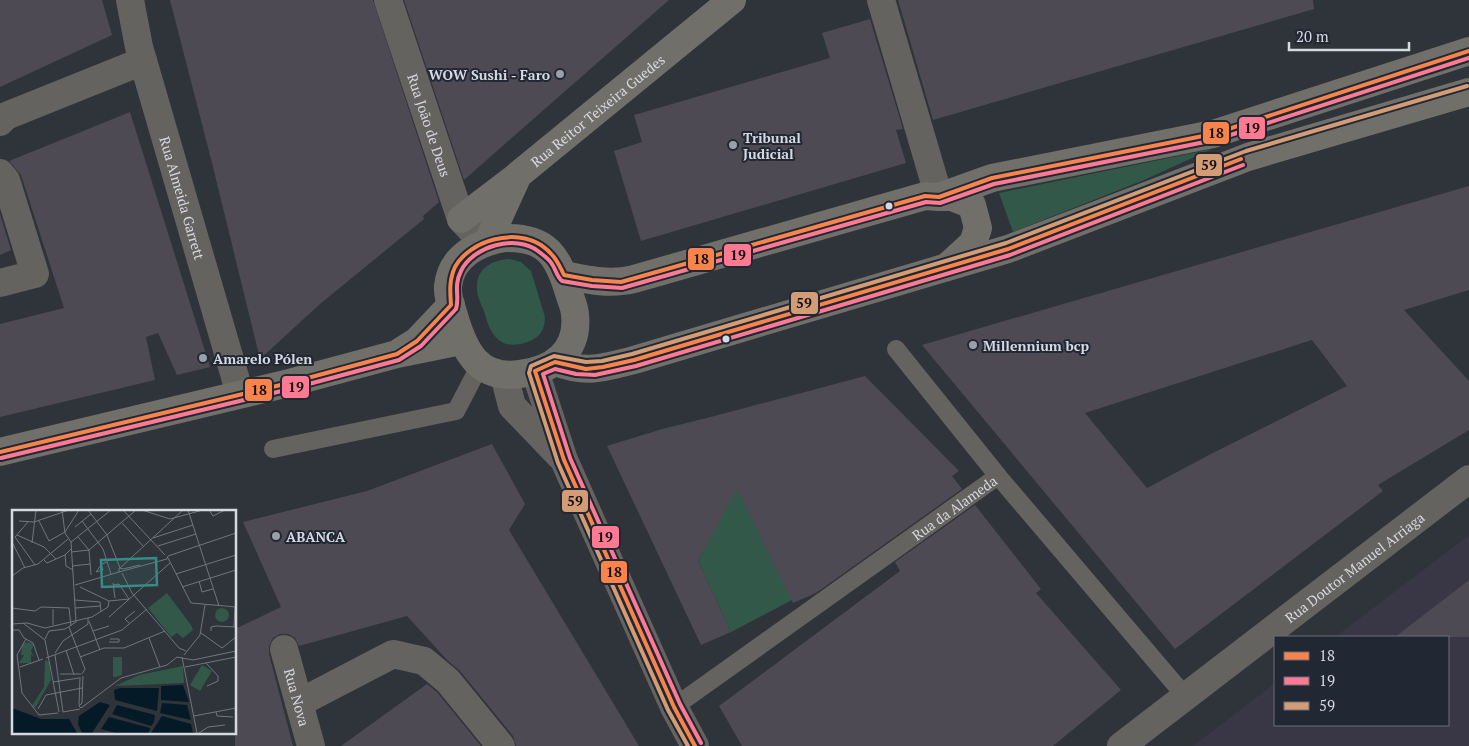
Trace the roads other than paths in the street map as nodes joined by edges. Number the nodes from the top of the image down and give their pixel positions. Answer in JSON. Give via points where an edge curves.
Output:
{"nodes":[{"id":1,"x":130,"y":0,"type":"edge"},
{"id":2,"x":388,"y":0,"type":"edge"},
{"id":3,"x":732,"y":0,"type":"edge"},
{"id":4,"x":881,"y":0,"type":"edge"},
{"id":5,"x":1469,"y":51,"type":"edge"},
{"id":6,"x":143,"y":60,"type":"junction"},
{"id":7,"x":1469,"y":92,"type":"edge"},
{"id":8,"x":0,"y":122,"type":"edge"},
{"id":9,"x":0,"y":173,"type":"edge"},
{"id":10,"x":518,"y":175,"type":"junction"},
{"id":11,"x":939,"y":197,"type":"junction"},
{"id":12,"x":461,"y":219,"type":"junction"},
{"id":13,"x":488,"y":240,"type":"junction"},
{"id":14,"x":946,"y":267,"type":"junction"},
{"id":15,"x":564,"y":275,"type":"junction"},
{"id":16,"x":0,"y":282,"type":"edge"},
{"id":17,"x":451,"y":305,"type":"junction"},
{"id":18,"x":461,"y":341,"type":"junction"},
{"id":19,"x":896,"y":349,"type":"dead end"},
{"id":20,"x":397,"y":354,"type":"junction"},
{"id":21,"x":545,"y":366,"type":"junction"},
{"id":22,"x":492,"y":370,"type":"junction"},
{"id":23,"x":240,"y":394,"type":"junction"},
{"id":24,"x":273,"y":449,"type":"dead end"},
{"id":25,"x":0,"y":452,"type":"edge"},
{"id":26,"x":564,"y":460,"type":"junction"},
{"id":27,"x":998,"y":476,"type":"junction"},
{"id":28,"x":1469,"y":479,"type":"edge"},
{"id":29,"x":284,"y":649,"type":"dead end"},
{"id":30,"x":1186,"y":696,"type":"junction"},
{"id":31,"x":299,"y":703,"type":"junction"},
{"id":32,"x":674,"y":707,"type":"junction"},
{"id":33,"x":311,"y":746,"type":"edge"},
{"id":34,"x":502,"y":746,"type":"edge"},
{"id":35,"x":696,"y":746,"type":"edge"},
{"id":36,"x":1121,"y":746,"type":"edge"}],
"edges":[{"from":1,"to":6,"type":"street","name":"Rua Almeida Garrett"},
{"from":2,"to":12,"type":"street","name":"Rua João de Deus"},
{"from":3,"to":10,"type":"main road","name":"Rua Reitor Teixeira Guedes"},
{"from":4,"to":11,"type":"street"},
{"from":5,"to":11,"type":"main road","via":[[1213,134],[992,178]]},
{"from":6,"to":8,"type":"street","via":[[6,116]]},
{"from":6,"to":23,"type":"street","name":"Rua Almeida Garrett"},
{"from":7,"to":14,"type":"main road","via":[[1248,157],[1008,249]]},
{"from":9,"to":16,"type":"street","via":[[6,180],[35,274]]},
{"from":10,"to":12,"type":"main road"},
{"from":10,"to":13,"type":"main road","name":"Rua Reitor Teixeira Guedes"},
{"from":11,"to":14,"type":"main road","via":[[952,196],[972,205],[978,228],[973,243]]},
{"from":11,"to":15,"type":"main road","via":[[925,196],[621,282]]},
{"from":12,"to":13,"type":"street","name":"Rua João de Deus","via":[[472,232]]},
{"from":13,"to":15,"type":"main road","via":[[519,238],[536,243],[556,258]]},
{"from":13,"to":17,"type":"main road","via":[[469,251],[451,273],[448,287]]},
{"from":14,"to":21,"type":"main road","via":[[618,364],[588,370]]},
{"from":15,"to":21,"type":"main road","via":[[575,314],[575,332],[570,344]]},
{"from":17,"to":18,"type":"main road"},
{"from":17,"to":20,"type":"main road","via":[[417,341]]},
{"from":18,"to":20,"type":"main road"},
{"from":18,"to":22,"type":"main road","via":[[469,354]]},
{"from":19,"to":27,"type":"lane"},
{"from":20,"to":23,"type":"main road"},
{"from":21,"to":22,"type":"main road","via":[[520,374]]},
{"from":21,"to":26,"type":"street"},
{"from":22,"to":24,"type":"lane","via":[[456,411]]},
{"from":22,"to":26,"type":"street","via":[[512,406]]},
{"from":23,"to":25,"type":"main road"},
{"from":26,"to":32,"type":"street"},
{"from":27,"to":30,"type":"lane","name":"Rua da Alameda"},
{"from":27,"to":32,"type":"lane","name":"Rua da Alameda"},
{"from":28,"to":30,"type":"street","name":"Rua Doutor Manuel Arriaga"},
{"from":29,"to":31,"type":"street","name":"Rua Nova"},
{"from":30,"to":36,"type":"street","name":"Rua Doutor Manuel Arriaga"},
{"from":31,"to":33,"type":"street","name":"Rua Nova"},
{"from":31,"to":34,"type":"street","via":[[393,654],[424,661],[442,676]]},
{"from":32,"to":35,"type":"street"}]}
